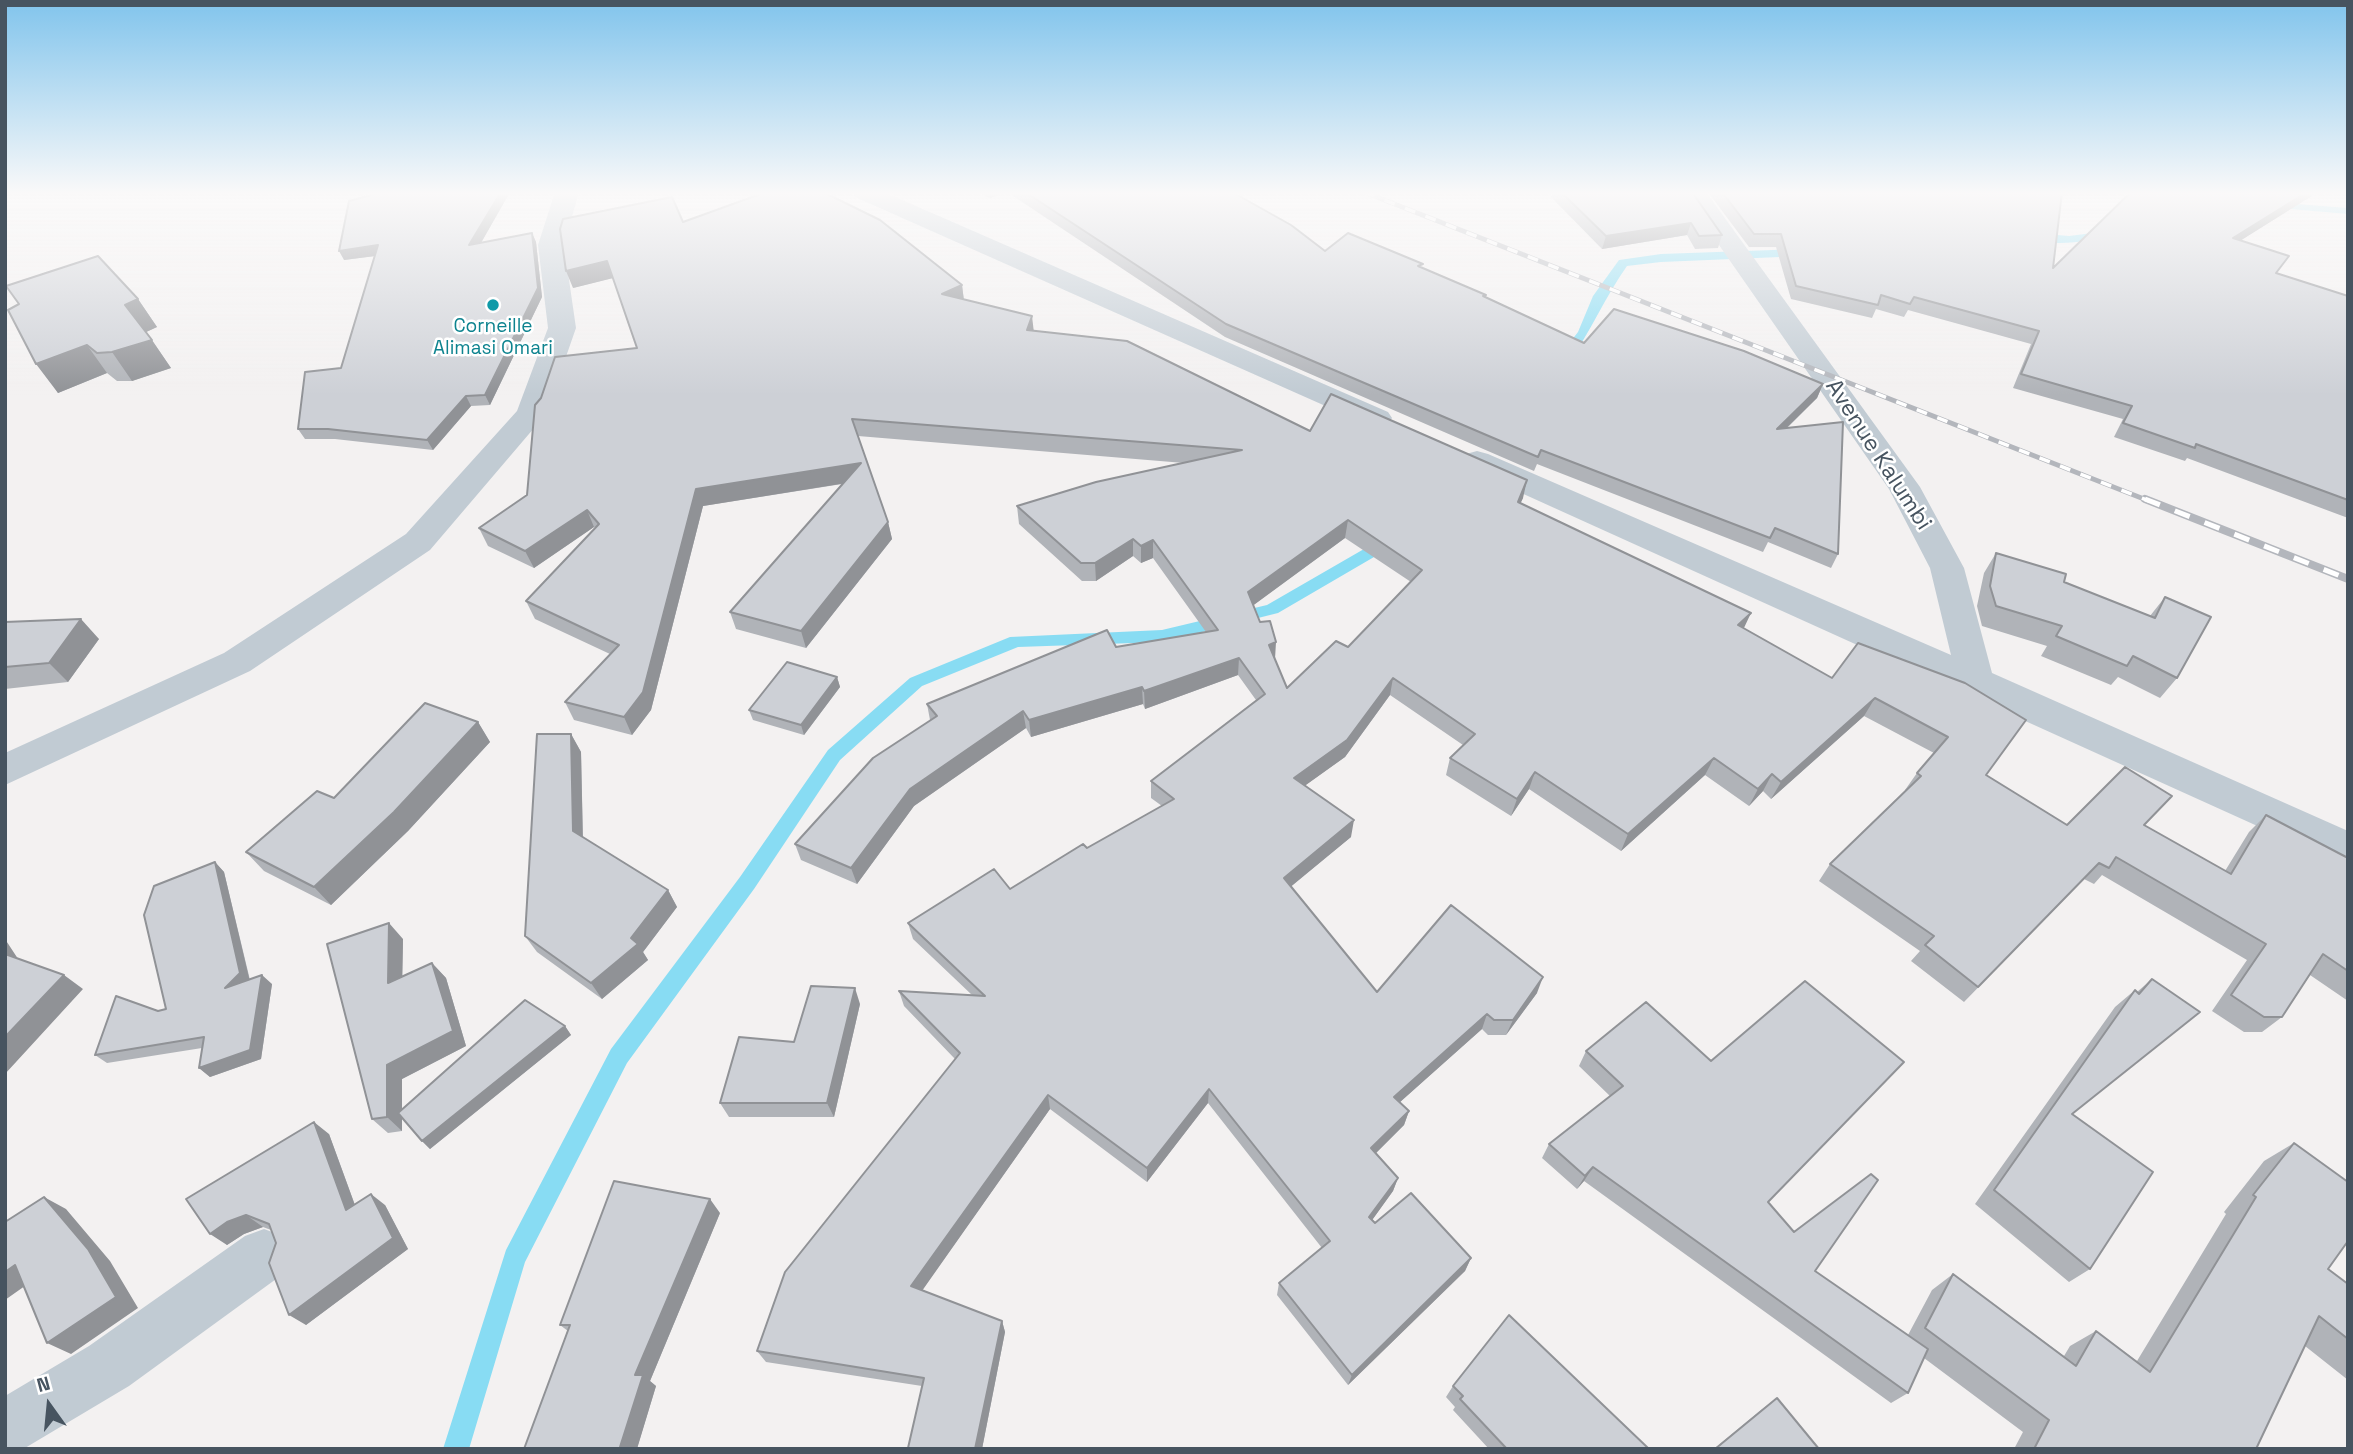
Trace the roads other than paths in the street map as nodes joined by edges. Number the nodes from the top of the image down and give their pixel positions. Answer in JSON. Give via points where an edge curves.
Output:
{"nodes":[{"id":1,"x":553,"y":260,"type":"edge"},
{"id":2,"x":1018,"y":260,"type":"edge"},
{"id":3,"x":1742,"y":260,"type":"edge"},
{"id":4,"x":1401,"y":428,"type":"edge"},
{"id":5,"x":1452,"y":450,"type":"edge"},
{"id":6,"x":1976,"y":681,"type":"junction"},
{"id":7,"x":5,"y":770,"type":"edge"},
{"id":8,"x":2348,"y":850,"type":"edge"},
{"id":9,"x":264,"y":1255,"type":"dead end"},
{"id":10,"x":5,"y":1428,"type":"edge"}],
"edges":[{"from":1,"to":7,"type":"street","via":[[562,328],[531,414],[418,542],[237,662]]},
{"from":2,"to":4,"type":"street"},
{"from":3,"to":6,"type":"street","name":"Avenue Kalumbi","via":[[1904,487],[1947,568]]},
{"from":5,"to":6,"type":"street"},
{"from":6,"to":8,"type":"street"},
{"from":9,"to":10,"type":"street","via":[[109,1366]]}]}
